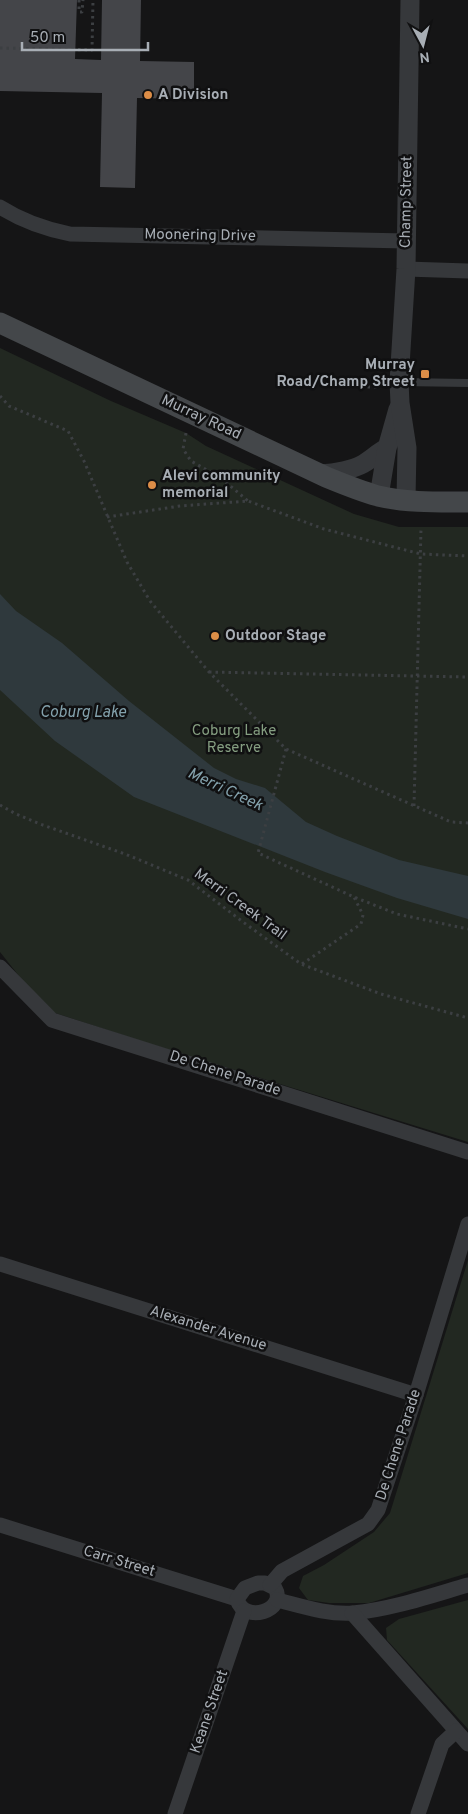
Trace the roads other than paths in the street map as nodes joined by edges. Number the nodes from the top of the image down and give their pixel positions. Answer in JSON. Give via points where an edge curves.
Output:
{"nodes":[{"id":1,"x":410,"y":0,"type":"edge"},
{"id":2,"x":0,"y":207,"type":"edge"},
{"id":3,"x":406,"y":241,"type":"junction"},
{"id":4,"x":406,"y":269,"type":"junction"},
{"id":5,"x":468,"y":271,"type":"edge"},
{"id":6,"x":0,"y":323,"type":"edge"},
{"id":7,"x":399,"y":382,"type":"junction"},
{"id":8,"x":468,"y":383,"type":"edge"},
{"id":9,"x":400,"y":403,"type":"junction"},
{"id":10,"x":387,"y":448,"type":"junction"},
{"id":11,"x":319,"y":474,"type":"junction"},
{"id":12,"x":379,"y":496,"type":"junction"},
{"id":13,"x":406,"y":499,"type":"junction"},
{"id":14,"x":468,"y":502,"type":"edge"},
{"id":15,"x":0,"y":967,"type":"edge"},
{"id":16,"x":468,"y":1152,"type":"edge"},
{"id":17,"x":468,"y":1224,"type":"edge"},
{"id":18,"x":0,"y":1264,"type":"edge"},
{"id":19,"x":416,"y":1395,"type":"junction"},
{"id":20,"x":0,"y":1525,"type":"edge"},
{"id":21,"x":270,"y":1585,"type":"junction"},
{"id":22,"x":468,"y":1586,"type":"edge"},
{"id":23,"x":277,"y":1600,"type":"junction"},
{"id":24,"x":240,"y":1605,"type":"junction"},
{"id":25,"x":352,"y":1613,"type":"junction"},
{"id":26,"x":456,"y":1731,"type":"junction"},
{"id":27,"x":468,"y":1744,"type":"edge"},
{"id":28,"x":175,"y":1814,"type":"edge"},
{"id":29,"x":418,"y":1814,"type":"edge"}],
"edges":[{"from":1,"to":3,"type":"street","name":"Champ Street"},
{"from":2,"to":3,"type":"street","name":"Moonering Drive","via":[[30,223],[70,234]]},
{"from":3,"to":4,"type":"street","name":"Champ Street"},
{"from":4,"to":5,"type":"street"},
{"from":4,"to":7,"type":"street","name":"Champ Street"},
{"from":6,"to":11,"type":"main road","name":"Murray Road"},
{"from":7,"to":8,"type":"lane"},
{"from":7,"to":9,"type":"street","name":"Champ Street"},
{"from":9,"to":10,"type":"street","name":"Champ Street"},
{"from":9,"to":13,"type":"street","name":"Champ Street","via":[[407,448]]},
{"from":10,"to":11,"type":"street","via":[[358,466]]},
{"from":10,"to":12,"type":"street","name":"Champ Street"},
{"from":11,"to":12,"type":"main road","name":"Murray Road"},
{"from":12,"to":13,"type":"main road","name":"Murray Road"},
{"from":13,"to":14,"type":"main road","name":"Murray Road"},
{"from":15,"to":16,"type":"street","name":"De Chene Parade","via":[[52,1020]]},
{"from":17,"to":19,"type":"street","name":"De Chene Parade"},
{"from":18,"to":19,"type":"street","name":"Alexander Avenue"},
{"from":19,"to":21,"type":"street","name":"De Chene Parade","via":[[378,1510],[368,1524],[282,1571]]},
{"from":20,"to":24,"type":"street","name":"Carr Street"},
{"from":21,"to":23,"type":"street","via":[[277,1592]]},
{"from":21,"to":24,"type":"street","via":[[265,1583],[245,1588]]},
{"from":22,"to":25,"type":"street"},
{"from":23,"to":24,"type":"street","via":[[267,1610],[252,1613]]},
{"from":23,"to":25,"type":"street","via":[[321,1611]]},
{"from":24,"to":28,"type":"street","name":"Keane Street"},
{"from":25,"to":26,"type":"street"},
{"from":26,"to":27,"type":"street"},
{"from":26,"to":29,"type":"street","via":[[442,1744]]}]}
